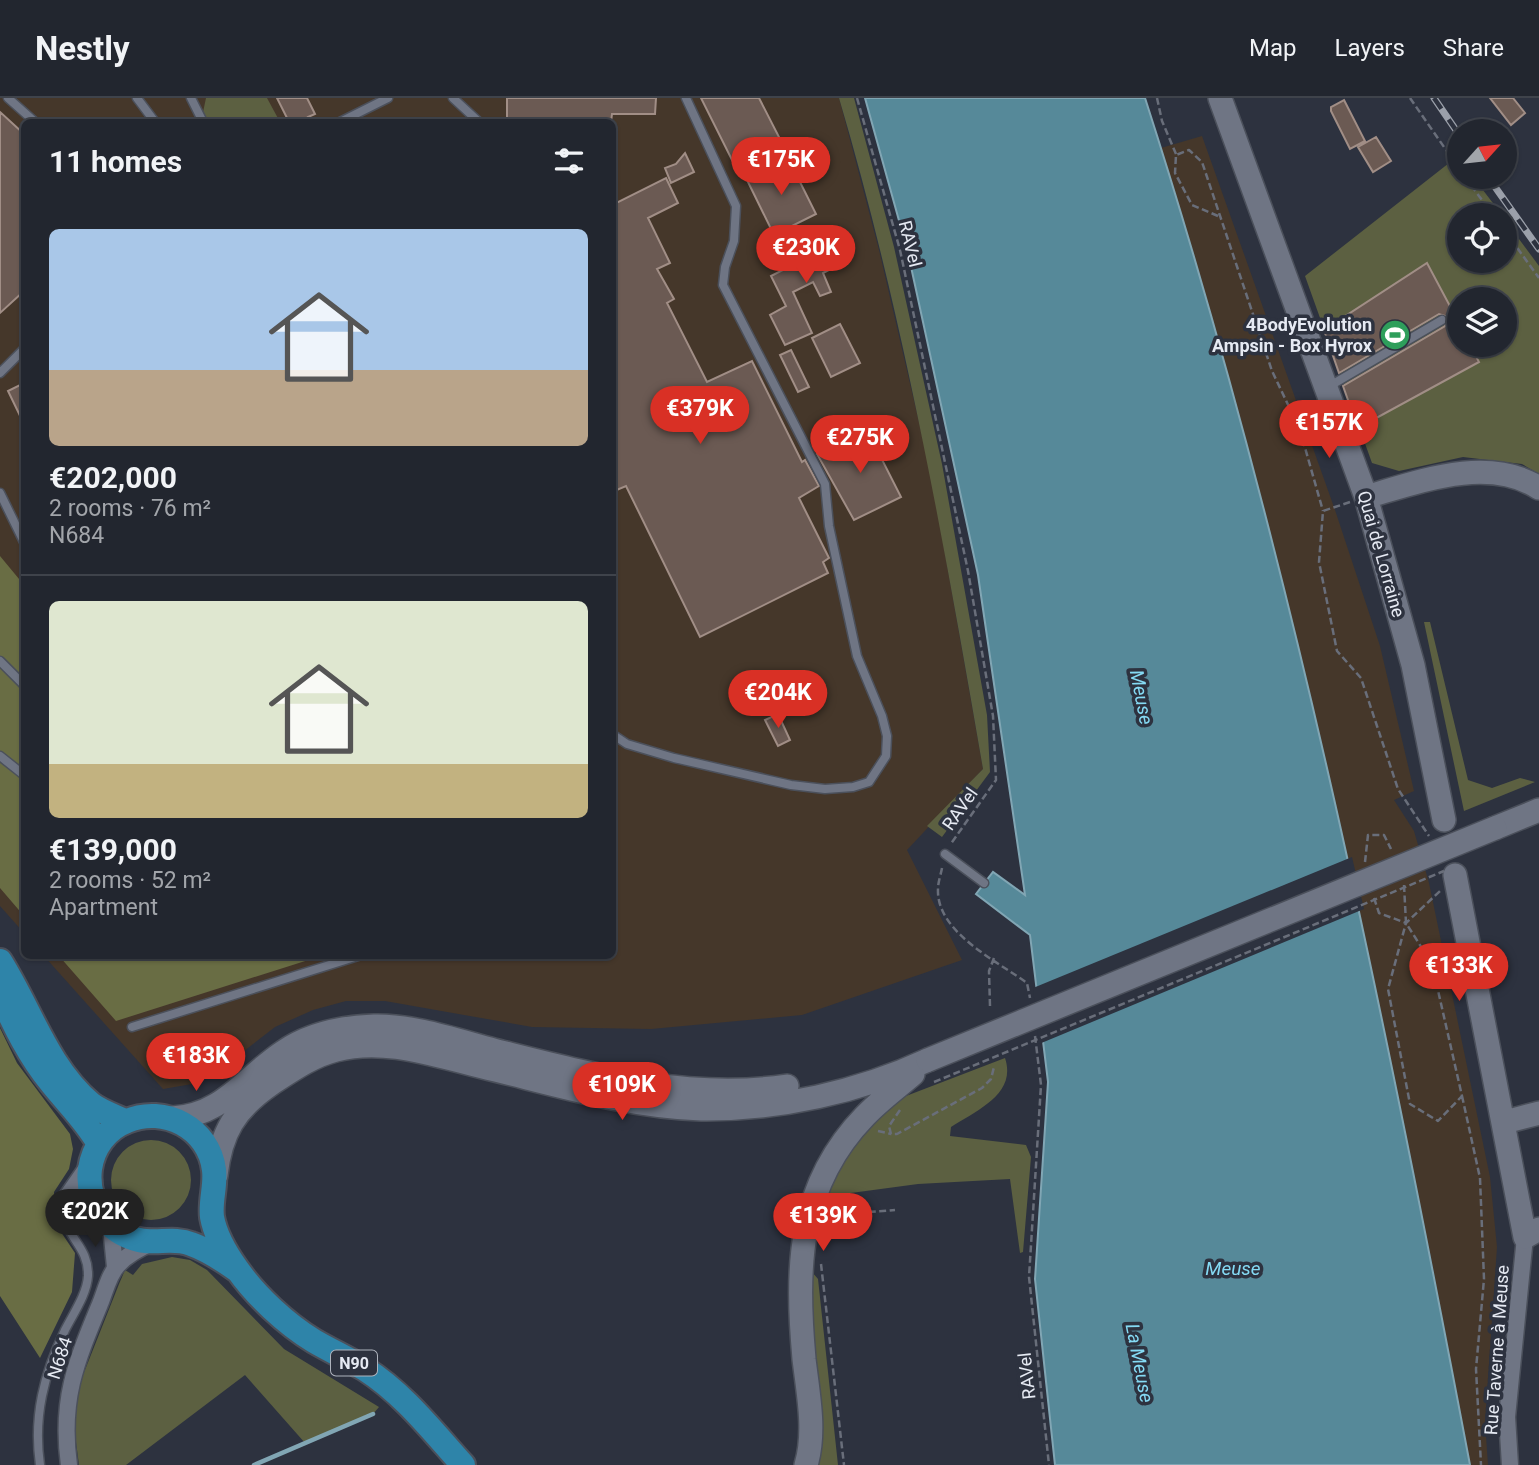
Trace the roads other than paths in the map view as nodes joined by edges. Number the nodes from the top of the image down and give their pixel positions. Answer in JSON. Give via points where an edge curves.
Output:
{"nodes":[{"id":1,"x":8,"y":98,"type":"edge"},
{"id":2,"x":137,"y":98,"type":"edge"},
{"id":3,"x":191,"y":98,"type":"edge"},
{"id":4,"x":388,"y":98,"type":"edge"},
{"id":5,"x":453,"y":98,"type":"edge"},
{"id":6,"x":686,"y":98,"type":"edge"},
{"id":7,"x":1220,"y":98,"type":"edge"},
{"id":8,"x":32,"y":119,"type":"edge"},
{"id":9,"x":153,"y":119,"type":"edge"},
{"id":10,"x":202,"y":119,"type":"edge"},
{"id":11,"x":346,"y":119,"type":"edge"},
{"id":12,"x":476,"y":119,"type":"edge"},
{"id":13,"x":1442,"y":320,"type":"dead end"},
{"id":14,"x":21,"y":352,"type":"edge"},
{"id":15,"x":0,"y":373,"type":"edge"},
{"id":16,"x":1326,"y":389,"type":"junction"},
{"id":17,"x":1539,"y":488,"type":"edge"},
{"id":18,"x":0,"y":493,"type":"edge"},
{"id":19,"x":1366,"y":497,"type":"junction"},
{"id":20,"x":21,"y":536,"type":"edge"},
{"id":21,"x":0,"y":661,"type":"edge"},
{"id":22,"x":21,"y":682,"type":"edge"},
{"id":23,"x":616,"y":737,"type":"edge"},
{"id":24,"x":0,"y":756,"type":"edge"},
{"id":25,"x":21,"y":773,"type":"edge"},
{"id":26,"x":1539,"y":810,"type":"edge"},
{"id":27,"x":1444,"y":820,"type":"dead end"},
{"id":28,"x":945,"y":854,"type":"road end"},
{"id":29,"x":1453,"y":872,"type":"road end"},
{"id":30,"x":984,"y":883,"type":"dead end"},
{"id":31,"x":348,"y":959,"type":"edge"},
{"id":32,"x":0,"y":961,"type":"edge"},
{"id":33,"x":0,"y":993,"type":"edge"},
{"id":34,"x":132,"y":1027,"type":"dead end"},
{"id":35,"x":931,"y":1071,"type":"junction"},
{"id":36,"x":1539,"y":1113,"type":"edge"},
{"id":37,"x":172,"y":1118,"type":"junction"},
{"id":38,"x":125,"y":1121,"type":"junction"},
{"id":39,"x":1505,"y":1122,"type":"junction"},
{"id":40,"x":95,"y":1152,"type":"junction"},
{"id":41,"x":214,"y":1191,"type":"junction"},
{"id":42,"x":63,"y":1202,"type":"junction"},
{"id":43,"x":105,"y":1220,"type":"junction"},
{"id":44,"x":1532,"y":1233,"type":"edge"},
{"id":45,"x":162,"y":1241,"type":"junction"},
{"id":46,"x":115,"y":1268,"type":"junction"},
{"id":47,"x":237,"y":1270,"type":"junction"},
{"id":48,"x":40,"y":1465,"type":"edge"},
{"id":49,"x":69,"y":1465,"type":"edge"},
{"id":50,"x":463,"y":1465,"type":"edge"},
{"id":51,"x":806,"y":1465,"type":"edge"},
{"id":52,"x":1510,"y":1465,"type":"edge"}],
"edges":[{"from":1,"to":8,"type":"lane"},
{"from":2,"to":9,"type":"lane"},
{"from":3,"to":10,"type":"lane"},
{"from":4,"to":11,"type":"lane"},
{"from":5,"to":12,"type":"lane"},
{"from":6,"to":23,"type":"lane","via":[[736,206],[734,241],[723,285],[825,484],[829,526],[854,643],[882,716],[886,756],[869,782],[825,789],[674,758]]},
{"from":7,"to":16,"type":"main road","name":"Quai de Lorraine"},
{"from":13,"to":16,"type":"lane"},
{"from":14,"to":15,"type":"lane"},
{"from":16,"to":19,"type":"main road","name":"Quai de Lorraine"},
{"from":17,"to":19,"type":"main road","via":[[1499,474],[1465,472]]},
{"from":18,"to":20,"type":"lane"},
{"from":19,"to":27,"type":"main road","name":"Quai de Lorraine","via":[[1413,664]]},
{"from":21,"to":22,"type":"lane"},
{"from":24,"to":25,"type":"lane"},
{"from":26,"to":35,"type":"main road","bridge":true},
{"from":28,"to":30,"type":"lane"},
{"from":29,"to":39,"type":"main road"},
{"from":31,"to":34,"type":"lane"},
{"from":32,"to":38,"type":"main road","via":[[65,1075],[92,1105]]},
{"from":33,"to":40,"type":"main road","via":[[28,1051],[83,1118]]},
{"from":35,"to":37,"type":"main road","via":[[776,1088],[719,1091],[651,1086],[377,1026],[322,1034],[285,1050],[204,1114]]},
{"from":35,"to":41,"type":"main road","via":[[809,1098],[701,1109],[640,1103],[408,1049],[363,1046],[335,1050],[300,1065],[260,1092],[235,1117],[219,1149]]},
{"from":35,"to":51,"type":"main road","via":[[862,1119],[822,1176],[810,1210],[799,1298],[810,1417]]},
{"from":36,"to":39,"type":"main road"},
{"from":37,"to":38,"type":"main road","via":[[140,1116]]},
{"from":37,"to":41,"type":"main road","number":"N90","via":[[199,1136],[209,1150]]},
{"from":38,"to":40,"type":"main road","via":[[106,1134]]},
{"from":39,"to":44,"type":"main road"},
{"from":40,"to":42,"type":"street"},
{"from":40,"to":43,"type":"main road","via":[[90,1188]]},
{"from":41,"to":45,"type":"main road","via":[[197,1221]]},
{"from":41,"to":47,"type":"main road","number":"N90","via":[[212,1217]]},
{"from":42,"to":43,"type":"street"},
{"from":42,"to":48,"type":"lane","via":[[62,1220],[84,1252],[88,1276],[50,1362],[39,1401]]},
{"from":43,"to":45,"type":"main road","number":"N90","via":[[127,1236]]},
{"from":43,"to":46,"type":"street","name":"N684","number":"N684"},
{"from":44,"to":52,"type":"street","name":"Rue Taverne à Meuse","via":[[1507,1417]]},
{"from":45,"to":46,"type":"street","via":[[135,1250]]},
{"from":45,"to":47,"type":"main road","number":"N90","via":[[190,1243]]},
{"from":46,"to":49,"type":"street","name":"N684","number":"N684","via":[[73,1370],[67,1403]]},
{"from":47,"to":50,"type":"main road","number":"N90","via":[[289,1323],[366,1369],[399,1396]]}]}
